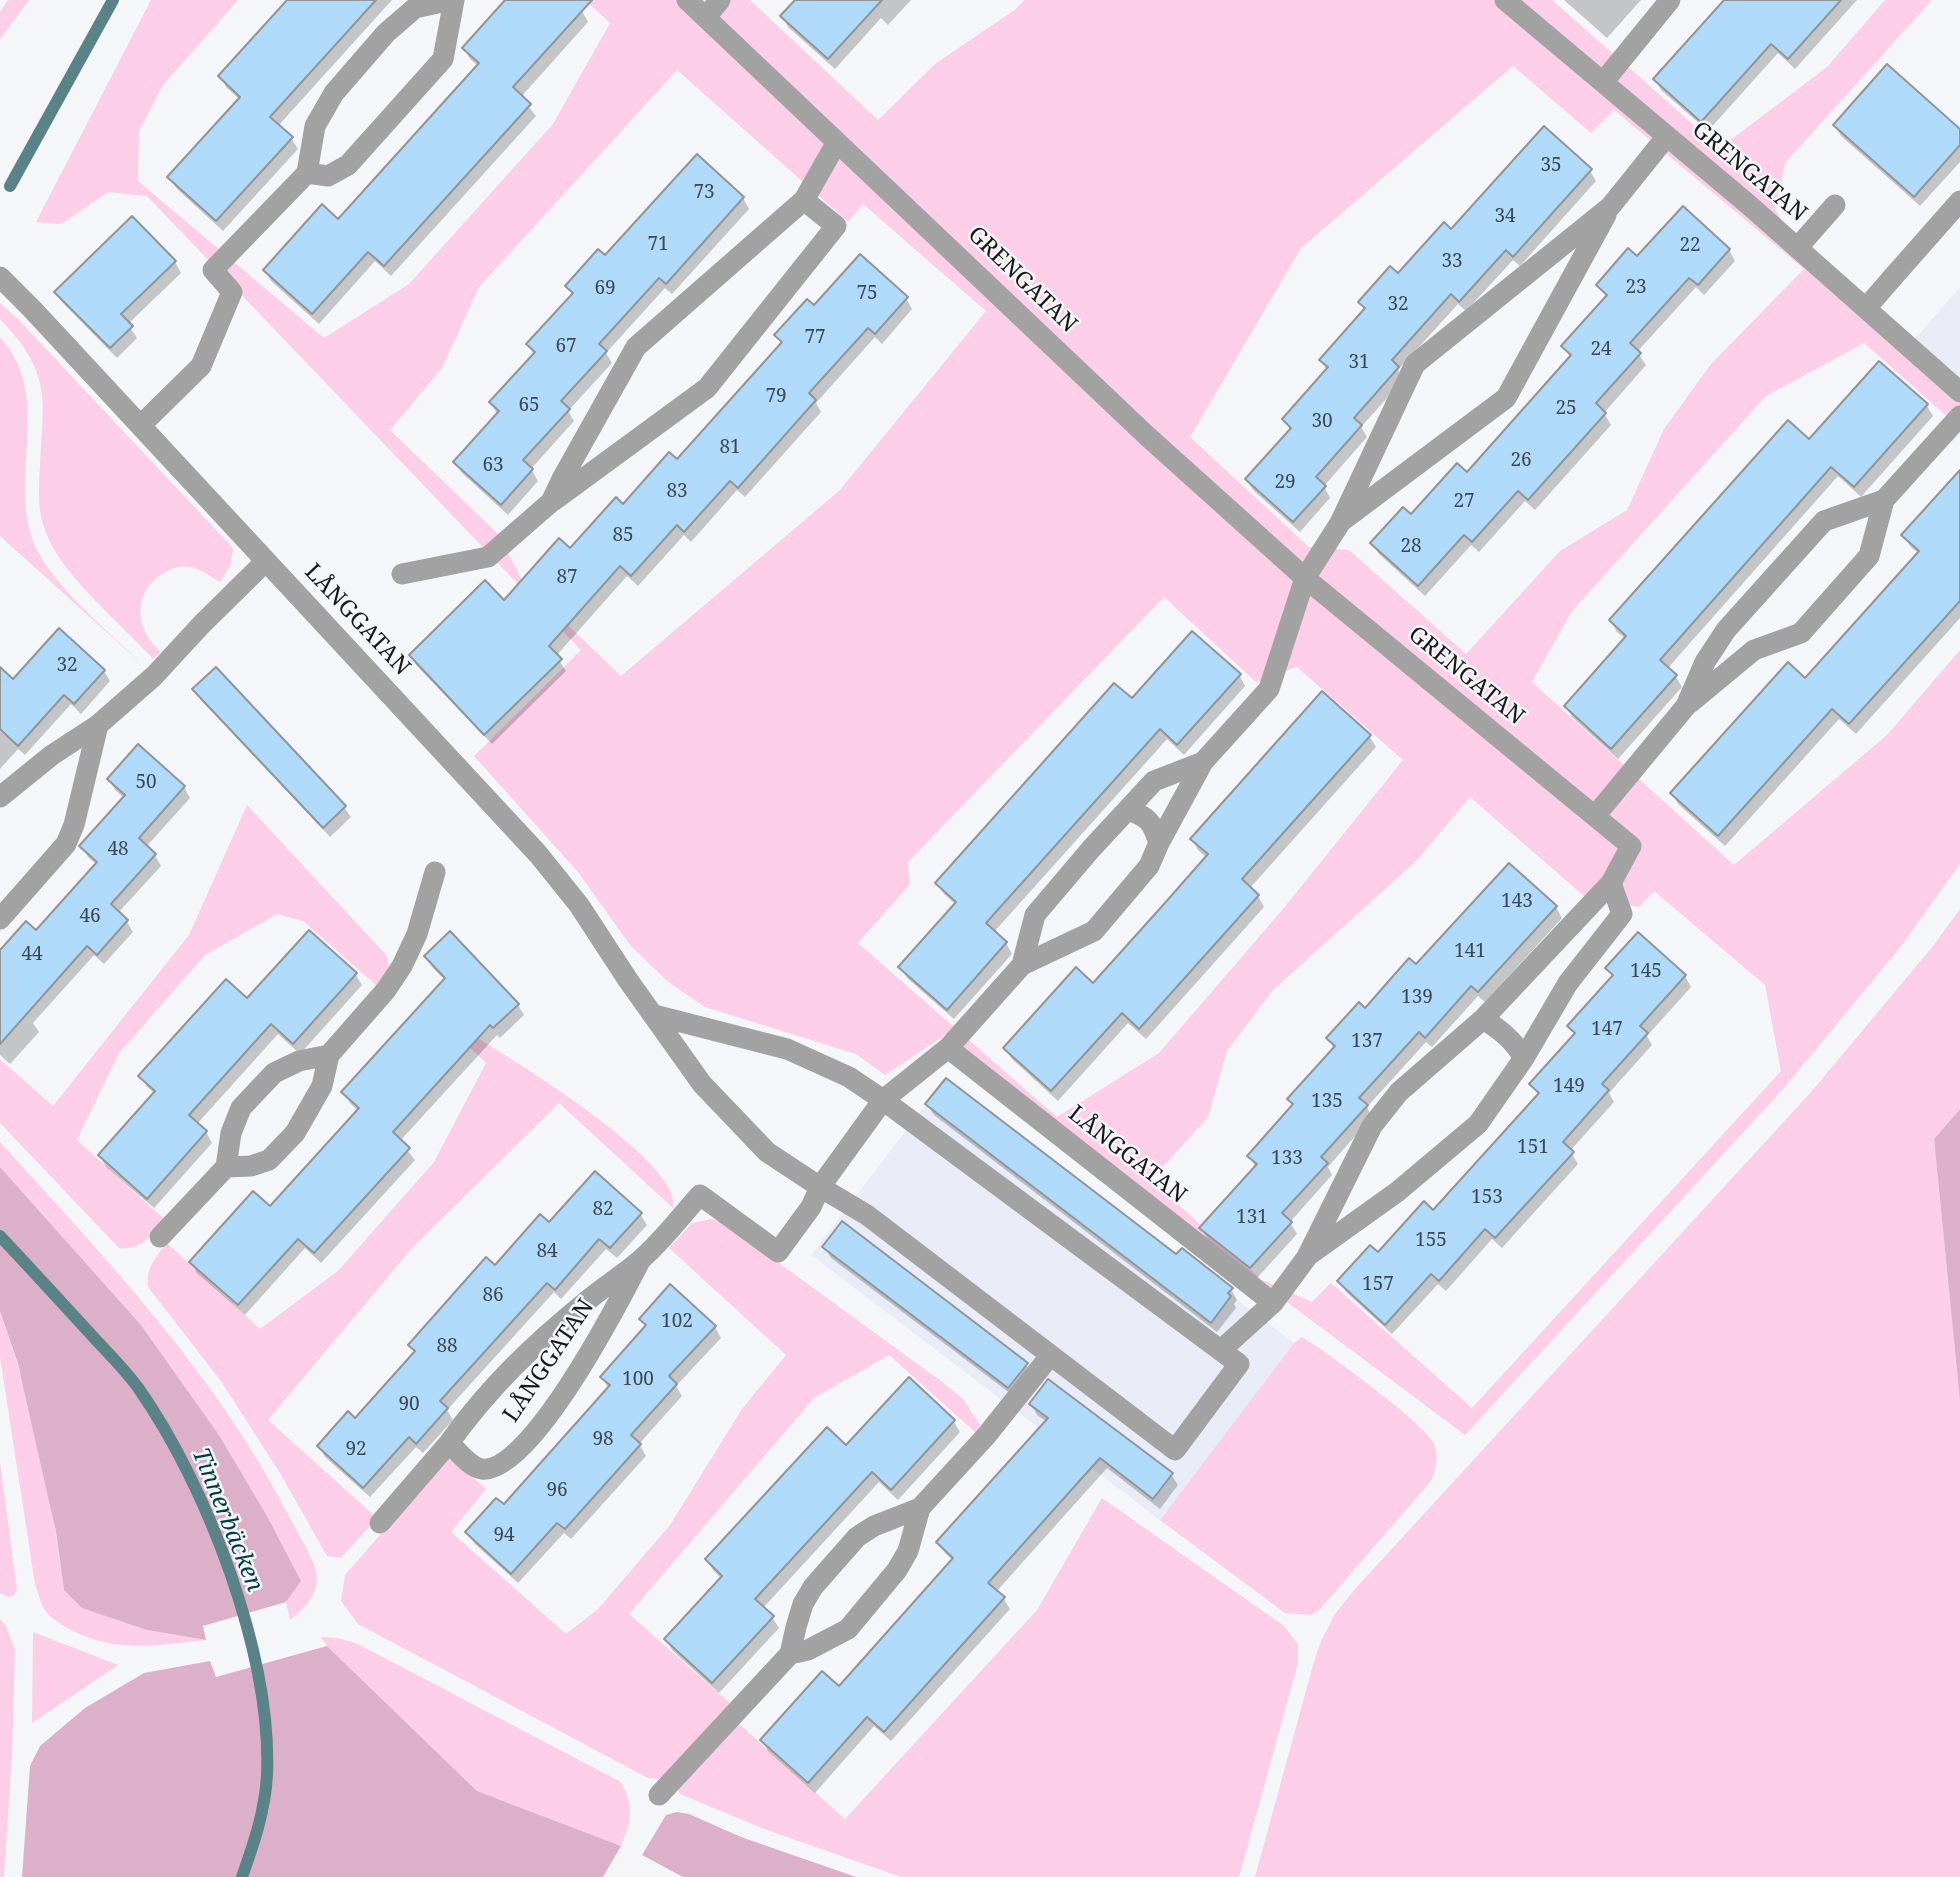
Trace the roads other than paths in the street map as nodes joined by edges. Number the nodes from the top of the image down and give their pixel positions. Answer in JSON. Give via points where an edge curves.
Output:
{"nodes":[{"id":1,"x":453,"y":0,"type":"edge"},
{"id":2,"x":687,"y":0,"type":"edge"},
{"id":3,"x":720,"y":0,"type":"edge"},
{"id":4,"x":1505,"y":0,"type":"edge"},
{"id":5,"x":1670,"y":0,"type":"edge"},
{"id":6,"x":706,"y":17,"type":"junction"},
{"id":7,"x":1605,"y":82,"type":"junction"},
{"id":8,"x":1667,"y":136,"type":"junction"},
{"id":9,"x":837,"y":142,"type":"junction"},
{"id":10,"x":307,"y":173,"type":"junction"},
{"id":11,"x":804,"y":200,"type":"junction"},
{"id":12,"x":1960,"y":201,"type":"edge"},
{"id":13,"x":1835,"y":205,"type":"dead end"},
{"id":14,"x":1610,"y":207,"type":"junction"},
{"id":15,"x":1798,"y":247,"type":"junction"},
{"id":16,"x":0,"y":277,"type":"edge"},
{"id":17,"x":1867,"y":307,"type":"junction"},
{"id":18,"x":1960,"y":392,"type":"edge"},
{"id":19,"x":1960,"y":416,"type":"edge"},
{"id":20,"x":141,"y":425,"type":"junction"},
{"id":21,"x":1377,"y":444,"type":"junction"},
{"id":22,"x":1409,"y":470,"type":"junction"},
{"id":23,"x":1884,"y":500,"type":"junction"},
{"id":24,"x":551,"y":502,"type":"junction"},
{"id":25,"x":1340,"y":523,"type":"junction"},
{"id":26,"x":266,"y":561,"type":"junction"},
{"id":27,"x":402,"y":574,"type":"dead end"},
{"id":28,"x":1305,"y":578,"type":"junction"},
{"id":29,"x":1738,"y":616,"type":"junction"},
{"id":30,"x":1754,"y":650,"type":"junction"},
{"id":31,"x":1686,"y":706,"type":"junction"},
{"id":32,"x":98,"y":725,"type":"junction"},
{"id":33,"x":1203,"y":762,"type":"junction"},
{"id":34,"x":0,"y":797,"type":"edge"},
{"id":35,"x":1128,"y":810,"type":"junction"},
{"id":36,"x":1595,"y":816,"type":"junction"},
{"id":37,"x":1159,"y":843,"type":"junction"},
{"id":38,"x":435,"y":872,"type":"dead end"},
{"id":39,"x":1611,"y":883,"type":"junction"},
{"id":40,"x":0,"y":919,"type":"edge"},
{"id":41,"x":1022,"y":965,"type":"junction"},
{"id":42,"x":654,"y":1015,"type":"junction"},
{"id":43,"x":1483,"y":1018,"type":"junction"},
{"id":44,"x":948,"y":1048,"type":"junction"},
{"id":45,"x":329,"y":1055,"type":"junction"},
{"id":46,"x":1524,"y":1058,"type":"junction"},
{"id":47,"x":883,"y":1100,"type":"junction"},
{"id":48,"x":226,"y":1167,"type":"junction"},
{"id":49,"x":820,"y":1187,"type":"junction"},
{"id":50,"x":160,"y":1237,"type":"dead end"},
{"id":51,"x":1307,"y":1257,"type":"junction"},
{"id":52,"x":640,"y":1261,"type":"junction"},
{"id":53,"x":1273,"y":1303,"type":"junction"},
{"id":54,"x":1221,"y":1350,"type":"junction"},
{"id":55,"x":1050,"y":1356,"type":"junction"},
{"id":56,"x":449,"y":1443,"type":"junction"},
{"id":57,"x":920,"y":1508,"type":"junction"},
{"id":58,"x":380,"y":1523,"type":"dead end"},
{"id":59,"x":790,"y":1654,"type":"junction"},
{"id":60,"x":659,"y":1795,"type":"dead end"}],
"edges":[{"from":1,"to":10,"type":"street","via":[[415,8],[386,33],[334,93],[315,126]]},
{"from":1,"to":10,"type":"street","via":[[443,59],[348,164],[328,176]]},
{"from":2,"to":6,"type":"street","name":"GRENGATAN"},
{"from":3,"to":6,"type":"street"},
{"from":4,"to":7,"type":"street","name":"GRENGATAN"},
{"from":5,"to":7,"type":"street"},
{"from":6,"to":9,"type":"street","name":"GRENGATAN"},
{"from":7,"to":8,"type":"street","name":"GRENGATAN"},
{"from":8,"to":14,"type":"street","name":"GRENGATAN"},
{"from":8,"to":15,"type":"street","name":"GRENGATAN"},
{"from":9,"to":11,"type":"street"},
{"from":9,"to":28,"type":"street","name":"GRENGATAN","via":[[1136,426]]},
{"from":10,"to":20,"type":"street","via":[[213,270],[232,292],[201,366]]},
{"from":11,"to":24,"type":"street","via":[[636,347]]},
{"from":11,"to":24,"type":"street","via":[[836,226],[707,388]]},
{"from":12,"to":17,"type":"street"},
{"from":13,"to":15,"type":"street","name":"GRENGATAN"},
{"from":14,"to":21,"type":"street","name":"GRENGATAN","via":[[1415,364]]},
{"from":14,"to":22,"type":"street","name":"GRENGATAN","via":[[1506,398]]},
{"from":15,"to":17,"type":"street","name":"GRENGATAN"},
{"from":16,"to":20,"type":"street","name":"LÅNGGATAN"},
{"from":17,"to":18,"type":"street","name":"GRENGATAN"},
{"from":19,"to":23,"type":"street"},
{"from":20,"to":26,"type":"street","name":"LÅNGGATAN"},
{"from":21,"to":22,"type":"street","via":[[1381,458],[1390,466]]},
{"from":21,"to":25,"type":"street","name":"GRENGATAN"},
{"from":22,"to":25,"type":"street","name":"GRENGATAN"},
{"from":23,"to":29,"type":"street","via":[[1824,521]]},
{"from":23,"to":30,"type":"street","via":[[1868,556],[1801,633]]},
{"from":24,"to":27,"type":"street","via":[[488,557]]},
{"from":25,"to":28,"type":"street","name":"GRENGATAN"},
{"from":26,"to":32,"type":"street","via":[[154,677]]},
{"from":26,"to":42,"type":"street","name":"LÅNGGATAN","via":[[538,854]]},
{"from":28,"to":33,"type":"street","name":"LÅNGGATAN","via":[[1269,689]]},
{"from":28,"to":36,"type":"street","name":"GRENGATAN"},
{"from":29,"to":30,"type":"street","via":[[1743,635]]},
{"from":29,"to":31,"type":"street","via":[[1705,662]]},
{"from":30,"to":31,"type":"street"},
{"from":31,"to":36,"type":"street"},
{"from":32,"to":34,"type":"street"},
{"from":32,"to":40,"type":"street","via":[[66,844]]},
{"from":33,"to":35,"type":"street","name":"LÅNGGATAN","via":[[1154,781]]},
{"from":33,"to":37,"type":"street","name":"LÅNGGATAN"},
{"from":35,"to":37,"type":"street","via":[[1153,824]]},
{"from":35,"to":41,"type":"street","name":"LÅNGGATAN","via":[[1035,915]]},
{"from":36,"to":39,"type":"street","name":"GRENGATAN","via":[[1631,846]]},
{"from":37,"to":41,"type":"street","name":"LÅNGGATAN","via":[[1149,866],[1094,931]]},
{"from":38,"to":45,"type":"street","via":[[417,934],[402,966]]},
{"from":39,"to":43,"type":"street"},
{"from":39,"to":46,"type":"street","via":[[1622,914],[1568,983]]},
{"from":41,"to":44,"type":"street","name":"LÅNGGATAN"},
{"from":42,"to":47,"type":"street","via":[[787,1049],[849,1077]]},
{"from":42,"to":49,"type":"street","name":"LÅNGGATAN","via":[[702,1084],[767,1152]]},
{"from":43,"to":46,"type":"street","via":[[1515,1042]]},
{"from":43,"to":51,"type":"street","via":[[1384,1108]]},
{"from":44,"to":47,"type":"street","name":"LÅNGGATAN"},
{"from":44,"to":53,"type":"street","name":"LÅNGGATAN"},
{"from":45,"to":48,"type":"street","via":[[322,1086],[295,1133],[269,1160]]},
{"from":45,"to":48,"type":"street","via":[[299,1061],[274,1073],[241,1108],[231,1133]]},
{"from":46,"to":51,"type":"street","via":[[1478,1124],[1397,1192]]},
{"from":47,"to":49,"type":"street","name":"LÅNGGATAN"},
{"from":47,"to":54,"type":"street"},
{"from":48,"to":50,"type":"street"},
{"from":49,"to":52,"type":"street","name":"LÅNGGATAN","via":[[778,1252],[700,1195]]},
{"from":49,"to":55,"type":"street","via":[[867,1215]]},
{"from":51,"to":53,"type":"street"},
{"from":52,"to":56,"type":"street","name":"LÅNGGATAN","via":[[527,1351],[473,1408]]},
{"from":52,"to":56,"type":"street","name":"LÅNGGATAN","via":[[584,1364],[512,1457],[483,1470]]},
{"from":53,"to":54,"type":"street"},
{"from":54,"to":55,"type":"street","via":[[1239,1364],[1175,1450]]},
{"from":55,"to":57,"type":"street"},
{"from":56,"to":58,"type":"street","name":"LÅNGGATAN"},
{"from":57,"to":59,"type":"street","via":[[908,1551],[897,1570],[848,1629]]},
{"from":57,"to":59,"type":"street","via":[[856,1537],[813,1587],[799,1615]]},
{"from":59,"to":60,"type":"street"}]}
